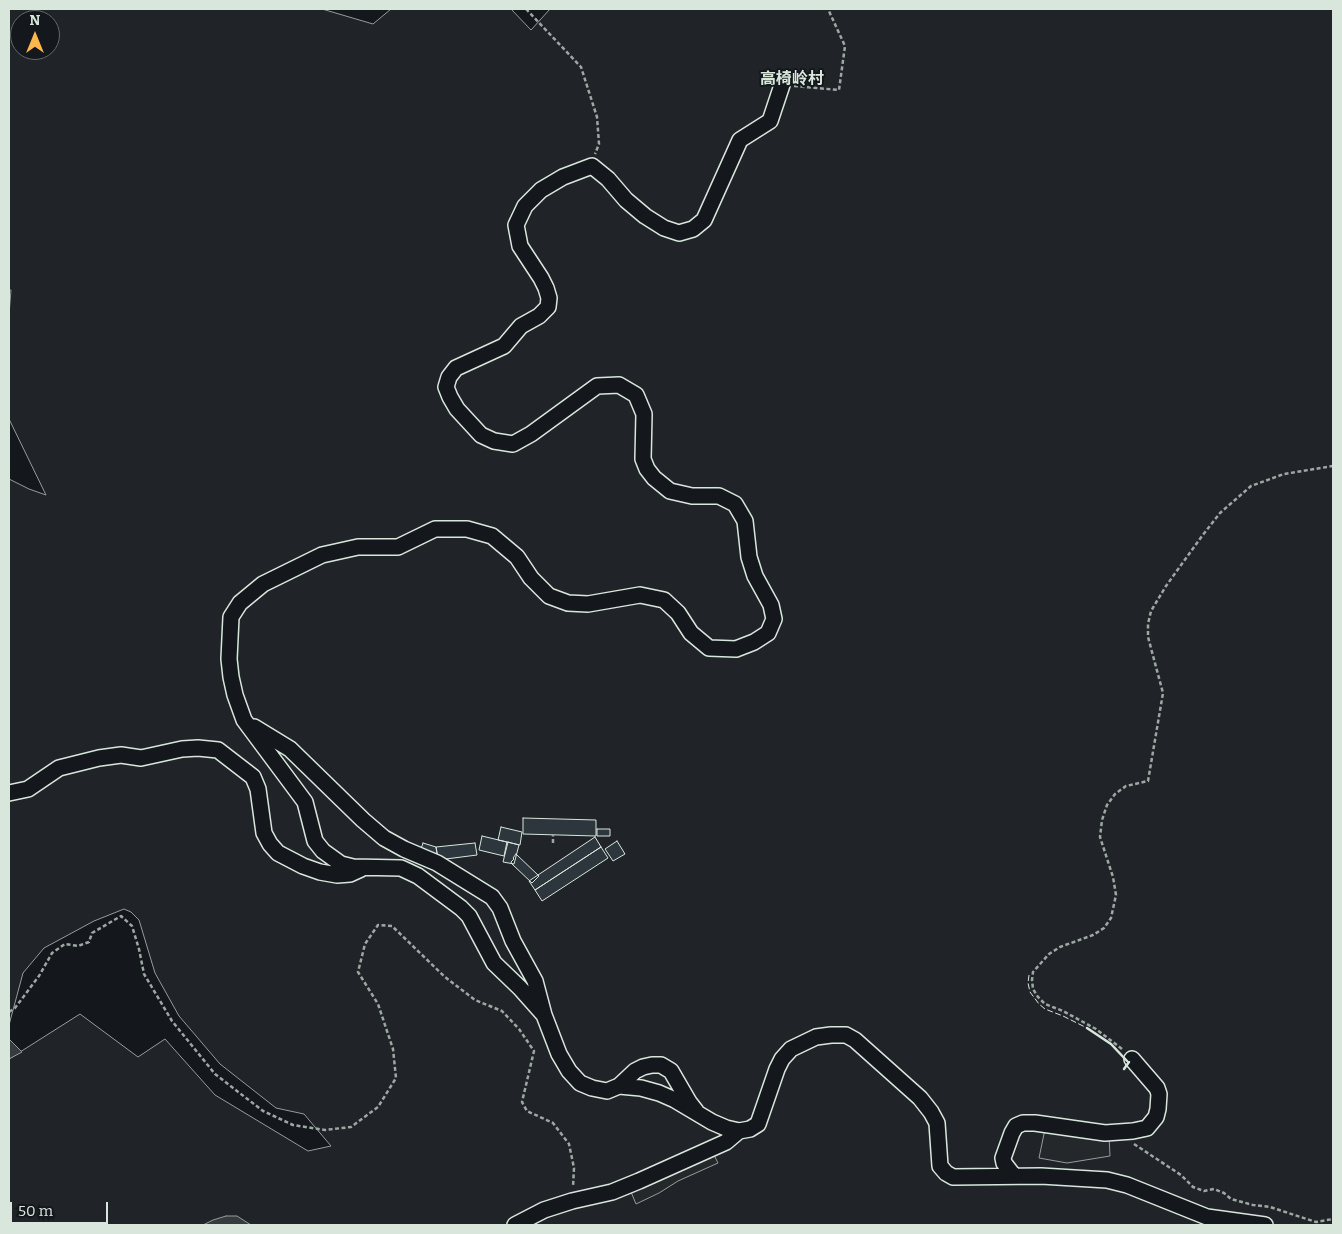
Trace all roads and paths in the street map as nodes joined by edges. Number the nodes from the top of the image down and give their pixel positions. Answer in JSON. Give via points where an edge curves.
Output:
{"nodes":[{"id":1,"x":526,"y":9,"type":"edge"},
{"id":2,"x":828,"y":9,"type":"edge"},
{"id":3,"x":782,"y":85,"type":"joint"},
{"id":4,"x":592,"y":166,"type":"junction"},
{"id":5,"x":1333,"y":466,"type":"edge"},
{"id":6,"x":244,"y":720,"type":"junction"},
{"id":7,"x":9,"y":793,"type":"edge"},
{"id":8,"x":553,"y":835,"type":"dead end"},
{"id":9,"x":553,"y":842,"type":"dead end"},
{"id":10,"x":362,"y":868,"type":"junction"},
{"id":11,"x":9,"y":1012,"type":"edge"},
{"id":12,"x":544,"y":1015,"type":"junction"},
{"id":13,"x":1132,"y":1059,"type":"joint"},
{"id":14,"x":619,"y":1086,"type":"junction"},
{"id":15,"x":700,"y":1115,"type":"junction"},
{"id":16,"x":739,"y":1131,"type":"junction"},
{"id":17,"x":1120,"y":1133,"type":"junction"},
{"id":18,"x":1014,"y":1176,"type":"junction"},
{"id":19,"x":572,"y":1200,"type":"junction"},
{"id":20,"x":1333,"y":1219,"type":"edge"},
{"id":21,"x":516,"y":1225,"type":"edge"},
{"id":22,"x":1266,"y":1225,"type":"edge"}],
"edges":[{"from":1,"to":4,"type":"path","via":[[582,68],[597,117],[599,144]]},
{"from":2,"to":3,"type":"path","via":[[845,46],[839,90]]},
{"from":3,"to":4,"type":"street","via":[[770,121],[740,140],[704,220],[693,229],[679,233],[651,220]]},
{"from":4,"to":6,"type":"street","via":[[541,190],[525,206],[516,225],[520,246],[546,288],[548,307],[521,326],[504,346],[456,368],[446,387],[457,409],[481,435],[513,444],[532,434],[597,386],[619,385],[636,396],[644,414],[643,459],[654,478],[670,491],[692,496],[719,496],[735,504],[744,521],[755,576],[771,605],[774,620],[768,633],[736,649],[709,648],[691,633],[678,612],[664,600],[640,595],[588,604],[568,603],[549,596],[517,557],[492,536],[467,529],[435,529],[398,547],[358,547],[322,555],[263,584],[240,603],[231,618],[229,659],[235,695]]},
{"from":5,"to":13,"type":"path","via":[[1284,474],[1251,486],[1220,513],[1151,611],[1148,637],[1163,693],[1148,780],[1126,786],[1115,794],[1106,805],[1102,820],[1100,837],[1116,895],[1111,918],[1093,935],[1049,954],[1033,972],[1032,980],[1033,989],[1045,1004],[1096,1030]]},
{"from":6,"to":10,"type":"street","via":[[305,802],[316,841],[323,851],[341,864]]},
{"from":6,"to":12,"type":"street","via":[[290,749],[384,838],[437,863],[492,896],[535,981]]},
{"from":7,"to":10,"type":"street","via":[[28,789],[59,768],[99,758],[121,755],[141,758],[182,749],[218,750],[253,777],[258,789],[264,834],[278,852],[320,872],[350,874]]},
{"from":8,"to":9,"type":"path"},
{"from":10,"to":12,"type":"street","via":[[401,868],[418,876],[461,908],[469,916],[494,963]]},
{"from":11,"to":19,"type":"path","via":[[39,976],[52,953],[65,944],[78,946],[89,942],[92,933],[121,916],[132,926],[144,974],[172,1021],[215,1074],[263,1110],[293,1125],[325,1130],[350,1127],[378,1107],[396,1078],[394,1049],[378,1004],[358,972],[365,944],[378,925],[392,926],[445,977],[475,1000],[502,1011],[534,1051],[522,1102],[527,1110],[553,1123],[569,1144],[574,1168]]},
{"from":12,"to":14,"type":"street","via":[[559,1054],[580,1083],[607,1091]]},
{"from":13,"to":17,"type":"street","via":[[1157,1088],[1158,1109],[1156,1117],[1146,1128]]},
{"from":14,"to":15,"type":"street","via":[[660,1093]]},
{"from":14,"to":15,"type":"street","via":[[643,1066],[661,1065],[671,1072]]},
{"from":15,"to":16,"type":"street"},
{"from":16,"to":18,"type":"street","via":[[758,1124],[777,1069],[791,1049],[816,1038],[846,1035],[920,1098],[931,1112],[937,1123],[940,1166],[946,1173],[962,1178]]},
{"from":16,"to":19,"type":"street","via":[[726,1142],[640,1181],[612,1192]]},
{"from":17,"to":18,"type":"street","via":[[1023,1123],[1012,1133],[1003,1158]]},
{"from":17,"to":20,"type":"path","via":[[1181,1175],[1193,1188],[1214,1189],[1231,1199],[1316,1222]]},
{"from":18,"to":22,"type":"street","via":[[1107,1180],[1207,1217]]},
{"from":19,"to":21,"type":"street"}]}
